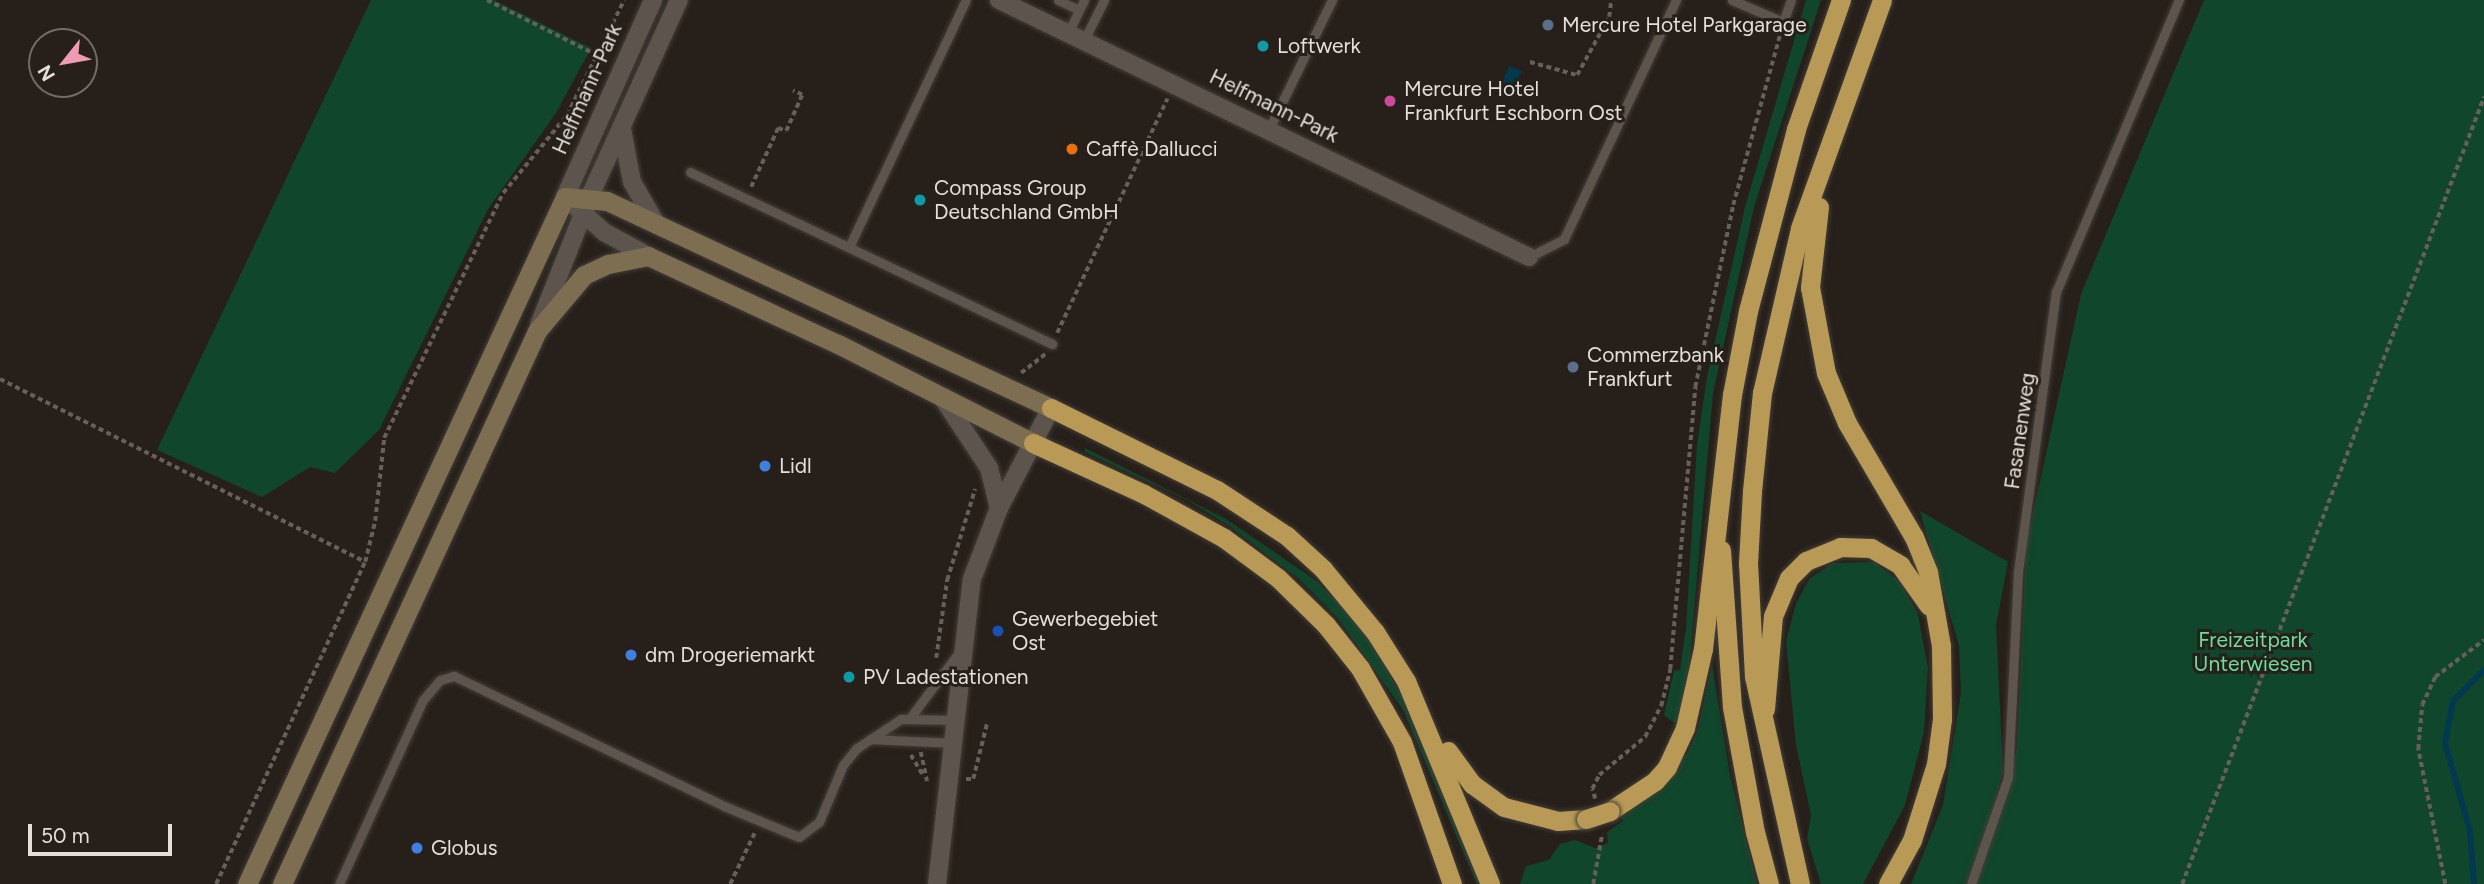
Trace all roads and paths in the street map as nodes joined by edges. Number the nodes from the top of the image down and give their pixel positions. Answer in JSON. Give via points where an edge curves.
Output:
{"nodes":[{"id":1,"x":487,"y":0,"type":"edge"},
{"id":2,"x":624,"y":0,"type":"edge"},
{"id":3,"x":653,"y":0,"type":"edge"},
{"id":4,"x":679,"y":0,"type":"edge"},
{"id":5,"x":965,"y":0,"type":"edge"},
{"id":6,"x":999,"y":0,"type":"edge"},
{"id":7,"x":1058,"y":0,"type":"edge"},
{"id":8,"x":1084,"y":0,"type":"edge"},
{"id":9,"x":1104,"y":0,"type":"edge"},
{"id":10,"x":1332,"y":0,"type":"edge"},
{"id":11,"x":1611,"y":0,"type":"edge"},
{"id":12,"x":1676,"y":0,"type":"edge"},
{"id":13,"x":1732,"y":0,"type":"edge"},
{"id":14,"x":1791,"y":0,"type":"edge"},
{"id":15,"x":1841,"y":0,"type":"edge"},
{"id":16,"x":1882,"y":0,"type":"edge"},
{"id":17,"x":2179,"y":0,"type":"edge"},
{"id":18,"x":1079,"y":10,"type":"junction"},
{"id":19,"x":1783,"y":22,"type":"junction"},
{"id":20,"x":1076,"y":36,"type":"junction"},
{"id":21,"x":599,"y":56,"type":"junction"},
{"id":22,"x":1530,"y":62,"type":"dead end"},
{"id":23,"x":1174,"y":83,"type":"junction"},
{"id":24,"x":793,"y":91,"type":"dead end"},
{"id":25,"x":2484,"y":97,"type":"edge"},
{"id":26,"x":1841,"y":110,"type":"junction"},
{"id":27,"x":622,"y":129,"type":"junction"},
{"id":28,"x":1269,"y":129,"type":"junction"},
{"id":29,"x":690,"y":172,"type":"dead end"},
{"id":30,"x":565,"y":197,"type":"junction"},
{"id":31,"x":746,"y":198,"type":"junction"},
{"id":32,"x":587,"y":205,"type":"junction"},
{"id":33,"x":657,"y":225,"type":"junction"},
{"id":34,"x":849,"y":247,"type":"junction"},
{"id":35,"x":648,"y":256,"type":"junction"},
{"id":36,"x":1529,"y":257,"type":"joint"},
{"id":37,"x":537,"y":331,"type":"junction"},
{"id":38,"x":1052,"y":344,"type":"junction"},
{"id":39,"x":0,"y":379,"type":"edge"},
{"id":40,"x":1009,"y":388,"type":"junction"},
{"id":41,"x":942,"y":397,"type":"junction"},
{"id":42,"x":1051,"y":408,"type":"junction"},
{"id":43,"x":1033,"y":443,"type":"junction"},
{"id":44,"x":975,"y":486,"type":"dead end"},
{"id":45,"x":1720,"y":504,"type":"junction"},
{"id":46,"x":999,"y":508,"type":"junction"},
{"id":47,"x":365,"y":562,"type":"junction"},
{"id":48,"x":1935,"y":617,"type":"junction"},
{"id":49,"x":2484,"y":640,"type":"edge"},
{"id":50,"x":961,"y":650,"type":"junction"},
{"id":51,"x":935,"y":664,"type":"dead end"},
{"id":52,"x":1421,"y":709,"type":"junction"},
{"id":53,"x":1764,"y":714,"type":"junction"},
{"id":54,"x":910,"y":718,"type":"junction"},
{"id":55,"x":958,"y":720,"type":"junction"},
{"id":56,"x":987,"y":723,"type":"dead end"},
{"id":57,"x":868,"y":739,"type":"junction"},
{"id":58,"x":923,"y":740,"type":"junction"},
{"id":59,"x":955,"y":743,"type":"junction"},
{"id":60,"x":909,"y":752,"type":"dead end"},
{"id":61,"x":951,"y":778,"type":"junction"},
{"id":62,"x":927,"y":780,"type":"junction"},
{"id":63,"x":1598,"y":816,"type":"junction"},
{"id":64,"x":765,"y":835,"type":"dead end"},
{"id":65,"x":1440,"y":842,"type":"junction"},
{"id":66,"x":216,"y":884,"type":"edge"},
{"id":67,"x":247,"y":884,"type":"edge"},
{"id":68,"x":282,"y":884,"type":"edge"},
{"id":69,"x":339,"y":884,"type":"edge"},
{"id":70,"x":730,"y":884,"type":"edge"},
{"id":71,"x":937,"y":884,"type":"edge"},
{"id":72,"x":1452,"y":884,"type":"edge"},
{"id":73,"x":1460,"y":884,"type":"edge"},
{"id":74,"x":1490,"y":884,"type":"edge"},
{"id":75,"x":1593,"y":884,"type":"edge"},
{"id":76,"x":1769,"y":884,"type":"edge"},
{"id":77,"x":1800,"y":884,"type":"edge"},
{"id":78,"x":1888,"y":884,"type":"edge"},
{"id":79,"x":1971,"y":884,"type":"edge"},
{"id":80,"x":2182,"y":884,"type":"edge"},
{"id":81,"x":2445,"y":884,"type":"edge"}],
"edges":[{"from":1,"to":21,"type":"path"},
{"from":2,"to":21,"type":"path"},
{"from":3,"to":30,"type":"street","name":"Helfmann-Park"},
{"from":4,"to":27,"type":"street"},
{"from":5,"to":34,"type":"lane"},
{"from":6,"to":20,"type":"street","name":"Helfmann-Park"},
{"from":7,"to":18,"type":"lane"},
{"from":8,"to":18,"type":"lane"},
{"from":9,"to":20,"type":"lane"},
{"from":10,"to":28,"type":"lane"},
{"from":11,"to":22,"type":"path","via":[[1609,17],[1577,75]]},
{"from":12,"to":36,"type":"lane","via":[[1564,239]]},
{"from":13,"to":19,"type":"lane"},
{"from":14,"to":19,"type":"lane"},
{"from":15,"to":45,"type":"highway","via":[[1796,129],[1764,241],[1732,395]]},
{"from":16,"to":26,"type":"highway"},
{"from":17,"to":79,"type":"lane","name":"Fasanenweg","via":[[2056,292],[2018,572],[2008,777]]},
{"from":18,"to":20,"type":"lane"},
{"from":19,"to":63,"type":"path","via":[[1732,205],[1695,387],[1664,694],[1645,737],[1599,775],[1592,789]]},
{"from":20,"to":23,"type":"street","name":"Helfmann-Park"},
{"from":21,"to":47,"type":"path","via":[[567,115],[503,193],[384,438],[375,521]]},
{"from":23,"to":28,"type":"street","name":"Helfmann-Park"},
{"from":23,"to":38,"type":"path"},
{"from":24,"to":31,"type":"path","via":[[802,96],[786,131],[778,128]]},
{"from":25,"to":80,"type":"path"},
{"from":26,"to":48,"type":"highway","via":[[1810,261],[1817,342],[1847,423],[1914,537],[1928,572]]},
{"from":26,"to":53,"type":"highway","via":[[1800,228],[1762,393],[1748,563],[1754,677]]},
{"from":27,"to":32,"type":"street"},
{"from":27,"to":33,"type":"street","via":[[632,182]]},
{"from":28,"to":36,"type":"street","name":"Helfmann-Park"},
{"from":29,"to":31,"type":"lane"},
{"from":30,"to":32,"type":"main road"},
{"from":30,"to":67,"type":"main road"},
{"from":31,"to":34,"type":"lane"},
{"from":32,"to":33,"type":"main road"},
{"from":32,"to":35,"type":"street","via":[[604,232]]},
{"from":32,"to":37,"type":"street"},
{"from":33,"to":40,"type":"main road"},
{"from":34,"to":38,"type":"lane"},
{"from":35,"to":37,"type":"main road","via":[[608,264],[584,275]]},
{"from":35,"to":41,"type":"main road"},
{"from":37,"to":68,"type":"main road"},
{"from":38,"to":40,"type":"path"},
{"from":39,"to":47,"type":"path"},
{"from":40,"to":42,"type":"main road"},
{"from":41,"to":43,"type":"main road"},
{"from":41,"to":46,"type":"street","via":[[989,468]]},
{"from":42,"to":43,"type":"street"},
{"from":42,"to":52,"type":"highway","via":[[1205,484],[1304,550],[1375,632]]},
{"from":43,"to":46,"type":"street"},
{"from":43,"to":65,"type":"highway","via":[[1194,520],[1251,557],[1304,602],[1377,694],[1402,742]]},
{"from":44,"to":51,"type":"path","via":[[947,580]]},
{"from":45,"to":63,"type":"highway","via":[[1703,649],[1685,728],[1667,767],[1655,781]]},
{"from":45,"to":76,"type":"highway","via":[[1732,707]]},
{"from":46,"to":50,"type":"street","via":[[972,579]]},
{"from":47,"to":66,"type":"path"},
{"from":48,"to":53,"type":"highway","via":[[1910,576],[1886,555],[1855,546],[1813,557],[1796,568],[1779,595],[1770,638]]},
{"from":48,"to":78,"type":"highway","via":[[1943,681],[1936,764],[1912,840]]},
{"from":49,"to":81,"type":"path","via":[[2435,677],[2422,705],[2418,749]]},
{"from":50,"to":54,"type":"lane"},
{"from":50,"to":55,"type":"street"},
{"from":52,"to":63,"type":"highway","via":[[1459,769],[1488,797],[1524,814],[1558,821]]},
{"from":52,"to":74,"type":"highway"},
{"from":53,"to":77,"type":"highway"},
{"from":54,"to":55,"type":"lane"},
{"from":54,"to":57,"type":"lane","via":[[894,722]]},
{"from":55,"to":59,"type":"street"},
{"from":56,"to":61,"type":"path","via":[[973,779]]},
{"from":57,"to":58,"type":"lane"},
{"from":57,"to":69,"type":"lane","via":[[848,756],[819,822],[807,834],[791,836],[454,676],[440,680],[423,700]]},
{"from":58,"to":59,"type":"lane"},
{"from":58,"to":62,"type":"path","via":[[919,759]]},
{"from":59,"to":61,"type":"street"},
{"from":60,"to":62,"type":"path"},
{"from":61,"to":62,"type":"path"},
{"from":61,"to":71,"type":"street"},
{"from":63,"to":75,"type":"path","via":[[1602,834]]},
{"from":64,"to":70,"type":"path","via":[[756,830]]},
{"from":65,"to":72,"type":"highway"},
{"from":65,"to":73,"type":"highway"}]}
